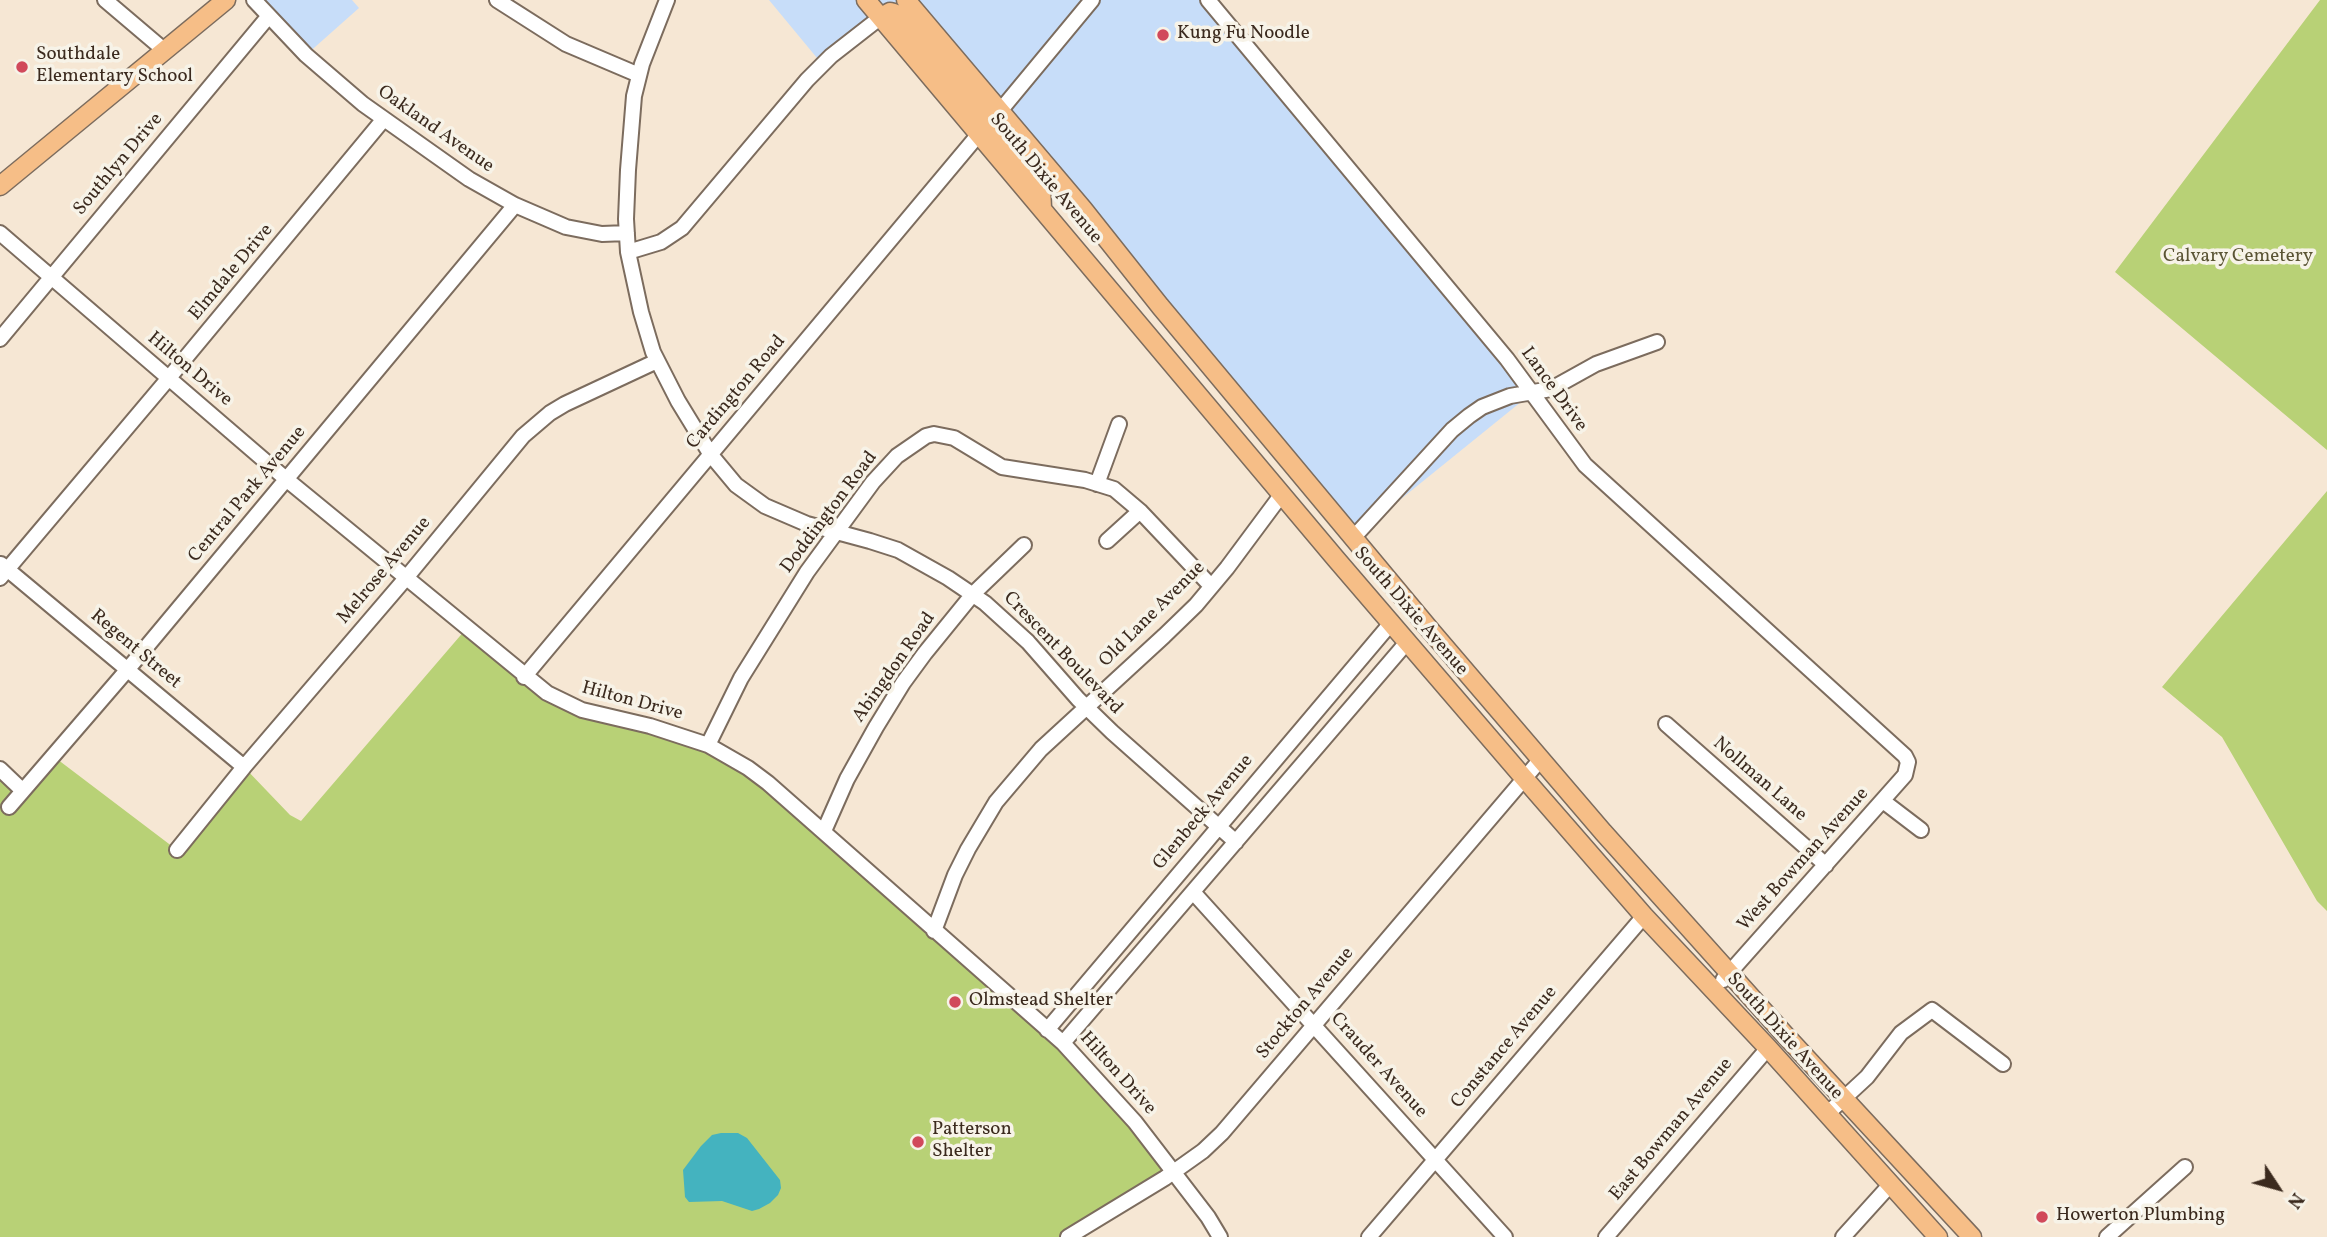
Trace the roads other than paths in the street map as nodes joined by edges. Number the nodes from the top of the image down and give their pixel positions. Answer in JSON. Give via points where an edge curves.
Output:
{"nodes":[{"id":1,"x":105,"y":0,"type":"edge"},
{"id":2,"x":226,"y":0,"type":"edge"},
{"id":3,"x":254,"y":0,"type":"edge"},
{"id":4,"x":496,"y":0,"type":"edge"},
{"id":5,"x":667,"y":0,"type":"edge"},
{"id":6,"x":866,"y":0,"type":"edge"},
{"id":7,"x":906,"y":0,"type":"edge"},
{"id":8,"x":1092,"y":0,"type":"edge"},
{"id":9,"x":1209,"y":0,"type":"edge"},
{"id":10,"x":881,"y":9,"type":"edge"},
{"id":11,"x":268,"y":17,"type":"junction"},
{"id":12,"x":164,"y":50,"type":"junction"},
{"id":13,"x":949,"y":53,"type":"junction"},
{"id":14,"x":639,"y":75,"type":"junction"},
{"id":15,"x":383,"y":120,"type":"junction"},
{"id":16,"x":990,"y":122,"type":"junction"},
{"id":17,"x":0,"y":186,"type":"edge"},
{"id":18,"x":515,"y":205,"type":"junction"},
{"id":19,"x":0,"y":233,"type":"edge"},
{"id":20,"x":627,"y":233,"type":"junction"},
{"id":21,"x":628,"y":252,"type":"junction"},
{"id":22,"x":51,"y":278,"type":"junction"},
{"id":23,"x":0,"y":339,"type":"edge"},
{"id":24,"x":1657,"y":342,"type":"dead end"},
{"id":25,"x":657,"y":361,"type":"junction"},
{"id":26,"x":168,"y":379,"type":"junction"},
{"id":27,"x":1532,"y":393,"type":"junction"},
{"id":28,"x":1119,"y":424,"type":"dead end"},
{"id":29,"x":711,"y":455,"type":"junction"},
{"id":30,"x":286,"y":478,"type":"junction"},
{"id":31,"x":1097,"y":484,"type":"junction"},
{"id":32,"x":1282,"y":494,"type":"junction"},
{"id":33,"x":1140,"y":512,"type":"junction"},
{"id":34,"x":835,"y":533,"type":"junction"},
{"id":35,"x":1354,"y":537,"type":"junction"},
{"id":36,"x":1107,"y":541,"type":"dead end"},
{"id":37,"x":1024,"y":545,"type":"dead end"},
{"id":38,"x":2,"y":570,"type":"edge"},
{"id":39,"x":406,"y":578,"type":"junction"},
{"id":40,"x":1212,"y":586,"type":"junction"},
{"id":41,"x":973,"y":594,"type":"junction"},
{"id":42,"x":1392,"y":622,"type":"junction"},
{"id":43,"x":1408,"y":642,"type":"junction"},
{"id":44,"x":128,"y":669,"type":"junction"},
{"id":45,"x":524,"y":677,"type":"junction"},
{"id":46,"x":1085,"y":707,"type":"junction"},
{"id":47,"x":1666,"y":724,"type":"dead end"},
{"id":48,"x":708,"y":745,"type":"junction"},
{"id":49,"x":1541,"y":759,"type":"junction"},
{"id":50,"x":1908,"y":762,"type":"joint"},
{"id":51,"x":244,"y":767,"type":"junction"},
{"id":52,"x":0,"y":769,"type":"edge"},
{"id":53,"x":1524,"y":778,"type":"junction"},
{"id":54,"x":22,"y":790,"type":"junction"},
{"id":55,"x":1884,"y":801,"type":"junction"},
{"id":56,"x":9,"y":807,"type":"dead end"},
{"id":57,"x":1219,"y":826,"type":"junction"},
{"id":58,"x":1921,"y":830,"type":"dead end"},
{"id":59,"x":824,"y":831,"type":"junction"},
{"id":60,"x":1237,"y":842,"type":"junction"},
{"id":61,"x":177,"y":850,"type":"dead end"},
{"id":62,"x":1826,"y":865,"type":"junction"},
{"id":63,"x":1193,"y":892,"type":"junction"},
{"id":64,"x":1644,"y":916,"type":"junction"},
{"id":65,"x":934,"y":931,"type":"junction"},
{"id":66,"x":1663,"y":936,"type":"junction"},
{"id":67,"x":1726,"y":976,"type":"junction"},
{"id":68,"x":1314,"y":1024,"type":"junction"},
{"id":69,"x":1047,"y":1030,"type":"junction"},
{"id":70,"x":1063,"y":1043,"type":"junction"},
{"id":71,"x":1773,"y":1053,"type":"junction"},
{"id":72,"x":2003,"y":1064,"type":"dead end"},
{"id":73,"x":1843,"y":1096,"type":"junction"},
{"id":74,"x":1826,"y":1114,"type":"junction"},
{"id":75,"x":1436,"y":1159,"type":"junction"},
{"id":76,"x":2185,"y":1167,"type":"dead end"},
{"id":77,"x":1173,"y":1172,"type":"junction"},
{"id":78,"x":1890,"y":1185,"type":"junction"},
{"id":79,"x":1068,"y":1237,"type":"edge"},
{"id":80,"x":1220,"y":1237,"type":"edge"},
{"id":81,"x":1369,"y":1237,"type":"edge"},
{"id":82,"x":1506,"y":1237,"type":"edge"},
{"id":83,"x":1606,"y":1237,"type":"edge"},
{"id":84,"x":1843,"y":1237,"type":"edge"},
{"id":85,"x":1938,"y":1237,"type":"edge"},
{"id":86,"x":1972,"y":1237,"type":"edge"},
{"id":87,"x":2107,"y":1237,"type":"edge"}],
"edges":[{"from":1,"to":12,"type":"street"},
{"from":2,"to":12,"type":"main road"},
{"from":3,"to":11,"type":"street","name":"Oakland Avenue"},
{"from":4,"to":14,"type":"street","via":[[566,44]]},
{"from":5,"to":14,"type":"street","name":"Crescent Boulevard"},
{"from":6,"to":10,"type":"main road","name":"South Dixie Avenue"},
{"from":7,"to":13,"type":"main road","name":"South Dixie Avenue"},
{"from":8,"to":16,"type":"street","name":"Cardington Road"},
{"from":9,"to":27,"type":"street","name":"Lance Drive"},
{"from":10,"to":13,"type":"main road","via":[[894,13],[920,41]]},
{"from":10,"to":16,"type":"main road","name":"South Dixie Avenue","via":[[911,52]]},
{"from":10,"to":21,"type":"street","via":[[807,80],[681,228],[661,242]]},
{"from":11,"to":15,"type":"street","name":"Oakland Avenue"},
{"from":11,"to":22,"type":"street","name":"Southlyn Drive"},
{"from":12,"to":17,"type":"main road"},
{"from":13,"to":16,"type":"main road","name":"South Dixie Avenue"},
{"from":14,"to":20,"type":"street","name":"Crescent Boulevard","via":[[631,120]]},
{"from":15,"to":18,"type":"street","name":"Oakland Avenue"},
{"from":15,"to":26,"type":"street","name":"Elmdale Drive"},
{"from":16,"to":29,"type":"street","name":"Cardington Road"},
{"from":16,"to":32,"type":"main road","name":"South Dixie Avenue","via":[[1042,208]]},
{"from":16,"to":35,"type":"main road","name":"South Dixie Avenue"},
{"from":18,"to":20,"type":"street","name":"Oakland Avenue","via":[[566,227]]},
{"from":18,"to":30,"type":"street","name":"Central Park Avenue"},
{"from":19,"to":22,"type":"street","name":"Hilton Drive"},
{"from":20,"to":21,"type":"street","name":"Crescent Boulevard"},
{"from":21,"to":25,"type":"street","name":"Crescent Boulevard"},
{"from":22,"to":23,"type":"street","name":"Southlyn Drive"},
{"from":22,"to":26,"type":"street","name":"Hilton Drive"},
{"from":24,"to":27,"type":"street"},
{"from":25,"to":29,"type":"street","name":"Crescent Boulevard"},
{"from":25,"to":39,"type":"street","name":"Melrose Avenue","via":[[565,404],[536,423]]},
{"from":26,"to":30,"type":"street","name":"Hilton Drive"},
{"from":26,"to":38,"type":"street","name":"Elmdale Drive"},
{"from":27,"to":35,"type":"street","via":[[1497,400],[1469,416]]},
{"from":27,"to":50,"type":"street","name":"Lance Drive","via":[[1569,446],[1603,483]]},
{"from":28,"to":31,"type":"street"},
{"from":29,"to":34,"type":"street","name":"Crescent Boulevard","via":[[736,485],[765,506]]},
{"from":29,"to":45,"type":"street","name":"Cardington Road"},
{"from":30,"to":39,"type":"street","name":"Hilton Drive"},
{"from":30,"to":44,"type":"street","name":"Central Park Avenue"},
{"from":31,"to":33,"type":"street","name":"Doddington Road","via":[[1114,489]]},
{"from":31,"to":34,"type":"street","name":"Doddington Road","via":[[1002,467],[954,438],[934,434],[897,456]]},
{"from":32,"to":40,"type":"street","name":"Old Lane Avenue"},
{"from":32,"to":42,"type":"main road","name":"South Dixie Avenue"},
{"from":33,"to":36,"type":"street"},
{"from":33,"to":40,"type":"street","name":"Doddington Road"},
{"from":34,"to":41,"type":"street","name":"Crescent Boulevard","via":[[898,550]]},
{"from":34,"to":48,"type":"street","name":"Doddington Road","via":[[741,678]]},
{"from":35,"to":49,"type":"main road","name":"South Dixie Avenue"},
{"from":37,"to":41,"type":"street","name":"Abingdon Road"},
{"from":38,"to":44,"type":"street","name":"Regent Street"},
{"from":39,"to":45,"type":"street","name":"Hilton Drive"},
{"from":39,"to":51,"type":"street","name":"Melrose Avenue"},
{"from":40,"to":46,"type":"street","name":"Old Lane Avenue"},
{"from":41,"to":46,"type":"street","name":"Crescent Boulevard","via":[[1028,642]]},
{"from":41,"to":59,"type":"street","name":"Abingdon Road","via":[[889,705]]},
{"from":42,"to":43,"type":"main road","name":"South Dixie Avenue"},
{"from":42,"to":57,"type":"street","name":"Glenbeck Avenue"},
{"from":43,"to":53,"type":"main road","name":"South Dixie Avenue"},
{"from":43,"to":60,"type":"street"},
{"from":44,"to":51,"type":"street","name":"Regent Street"},
{"from":44,"to":54,"type":"street","name":"Central Park Avenue"},
{"from":45,"to":48,"type":"street","name":"Hilton Drive","via":[[582,710]]},
{"from":46,"to":57,"type":"street","name":"Crescent Boulevard"},
{"from":46,"to":65,"type":"street","name":"Old Lane Avenue","via":[[996,802],[968,849]]},
{"from":47,"to":62,"type":"street","name":"Nollman Lane"},
{"from":48,"to":59,"type":"street","name":"Hilton Drive","via":[[748,768]]},
{"from":49,"to":53,"type":"street","name":"Stockton Avenue"},
{"from":49,"to":67,"type":"main road","name":"South Dixie Avenue"},
{"from":50,"to":55,"type":"street","name":"West Bowman Avenue","via":[[1905,775]]},
{"from":51,"to":61,"type":"street","name":"Melrose Avenue"},
{"from":52,"to":54,"type":"street"},
{"from":53,"to":64,"type":"main road","name":"South Dixie Avenue"},
{"from":53,"to":68,"type":"street","name":"Stockton Avenue"},
{"from":54,"to":56,"type":"street","name":"Central Park Avenue"},
{"from":55,"to":58,"type":"street"},
{"from":55,"to":62,"type":"street","name":"West Bowman Avenue"},
{"from":57,"to":60,"type":"street","name":"Crescent Boulevard"},
{"from":57,"to":69,"type":"street","name":"Glenbeck Avenue"},
{"from":59,"to":65,"type":"street","name":"Hilton Drive"},
{"from":60,"to":63,"type":"street"},
{"from":62,"to":67,"type":"street","name":"West Bowman Avenue"},
{"from":63,"to":68,"type":"street","name":"Crauder Avenue"},
{"from":63,"to":70,"type":"street"},
{"from":64,"to":66,"type":"main road","name":"South Dixie Avenue"},
{"from":64,"to":75,"type":"street","name":"Constance Avenue"},
{"from":65,"to":69,"type":"street","name":"Hilton Drive"},
{"from":66,"to":67,"type":"main road"},
{"from":66,"to":71,"type":"main road","name":"South Dixie Avenue"},
{"from":67,"to":71,"type":"main road","via":[[1762,1026]]},
{"from":67,"to":73,"type":"main road","name":"South Dixie Avenue"},
{"from":68,"to":75,"type":"street","name":"Crauder Avenue"},
{"from":68,"to":77,"type":"street","name":"Stockton Avenue","via":[[1222,1133]]},
{"from":69,"to":70,"type":"street","name":"Hilton Drive"},
{"from":70,"to":77,"type":"street","name":"Hilton Drive","via":[[1112,1094]]},
{"from":71,"to":74,"type":"main road","name":"South Dixie Avenue"},
{"from":71,"to":83,"type":"street","name":"East Bowman Avenue"},
{"from":72,"to":73,"type":"street","via":[[1932,1010],[1901,1034],[1867,1077]]},
{"from":73,"to":74,"type":"street"},
{"from":73,"to":86,"type":"main road","name":"South Dixie Avenue"},
{"from":74,"to":78,"type":"main road","name":"South Dixie Avenue"},
{"from":75,"to":81,"type":"street","name":"Constance Avenue"},
{"from":75,"to":82,"type":"street","name":"Crauder Avenue"},
{"from":76,"to":87,"type":"street"},
{"from":77,"to":79,"type":"street","name":"Stockton Avenue"},
{"from":77,"to":80,"type":"street","name":"Hilton Drive"},
{"from":78,"to":84,"type":"street"},
{"from":78,"to":85,"type":"main road","name":"South Dixie Avenue"}]}
